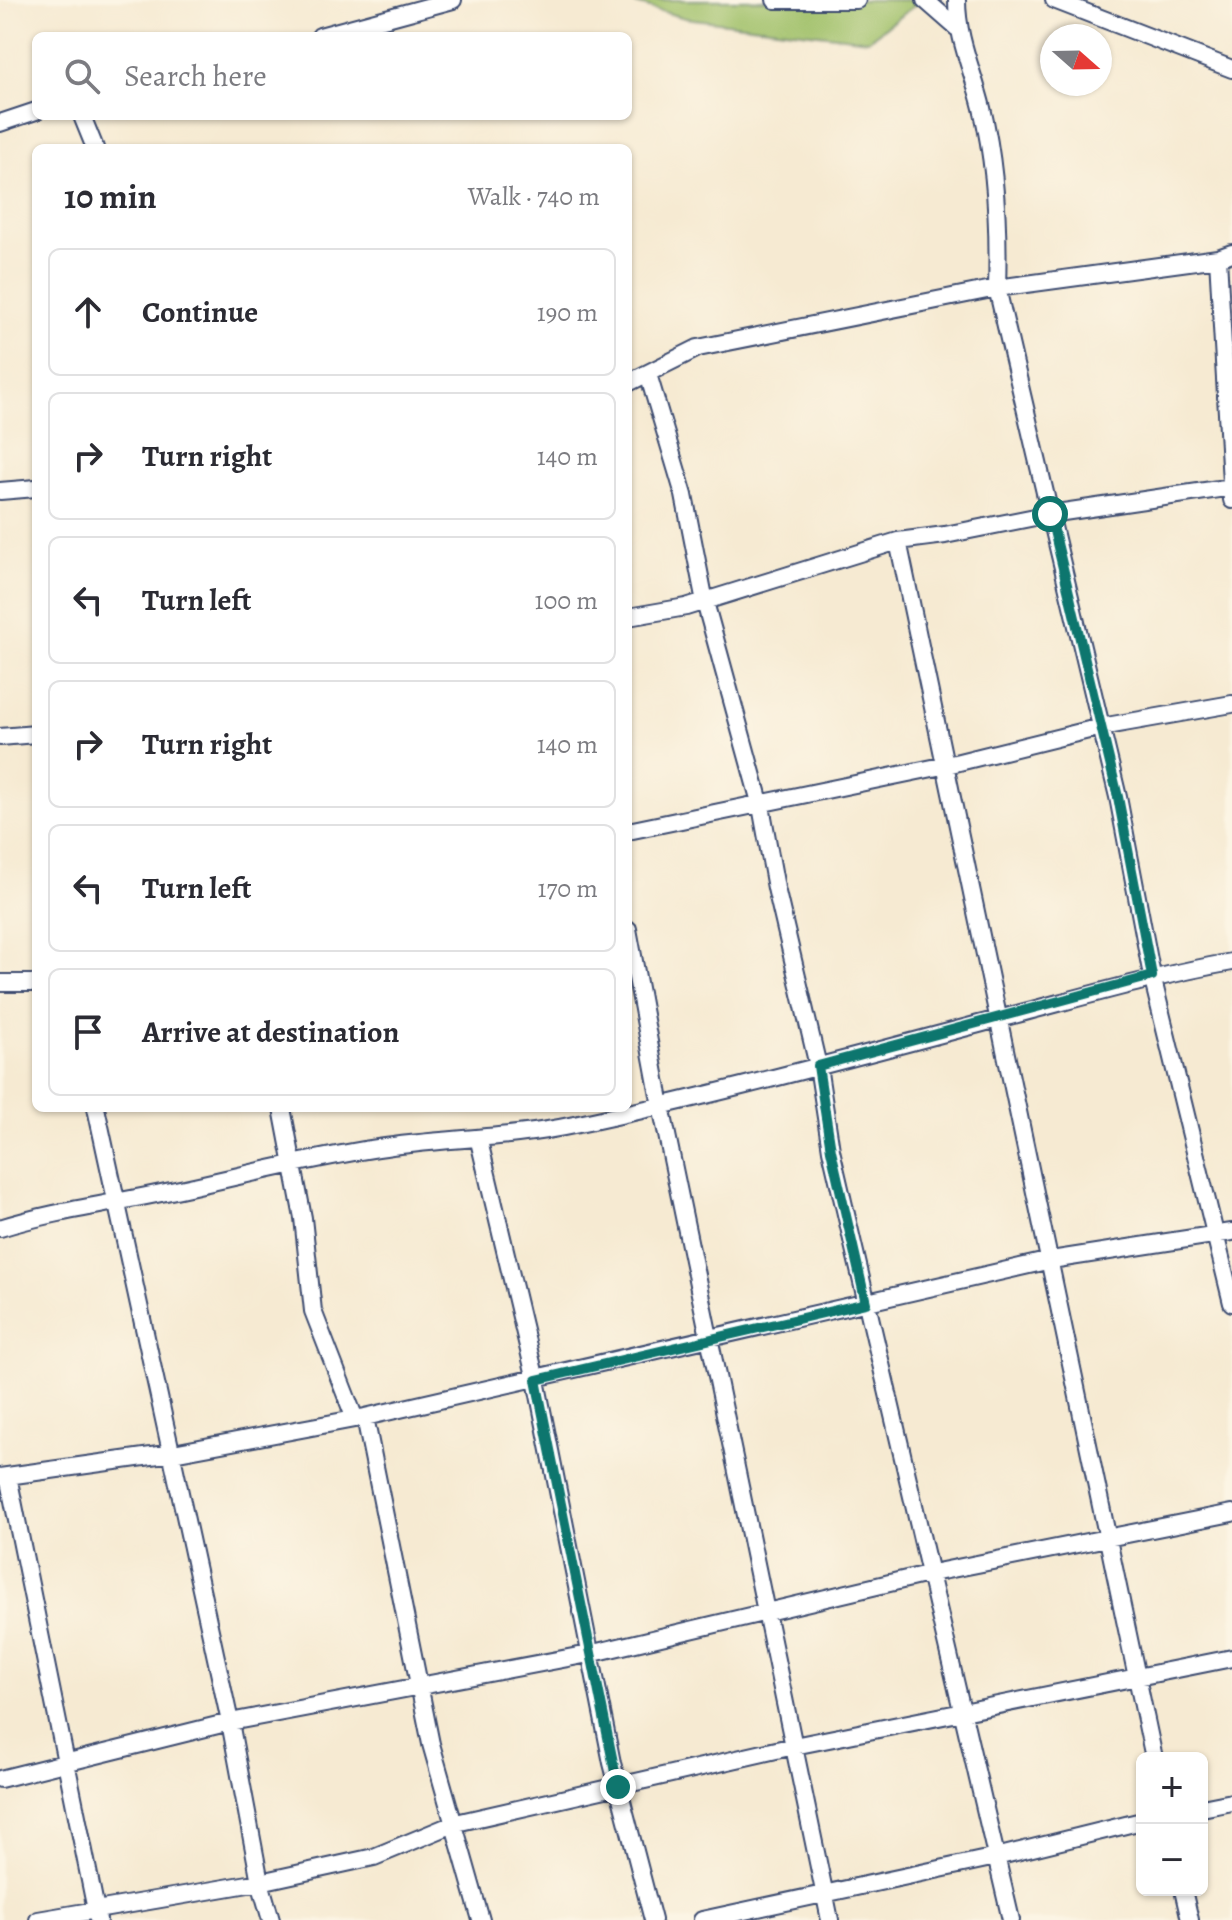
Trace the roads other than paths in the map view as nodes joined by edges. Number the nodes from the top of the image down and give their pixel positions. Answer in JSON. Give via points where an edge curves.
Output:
{"nodes":[{"id":1,"x":453,"y":0,"type":"edge"},
{"id":2,"x":775,"y":0,"type":"edge"},
{"id":3,"x":857,"y":0,"type":"edge"},
{"id":4,"x":925,"y":0,"type":"edge"},
{"id":5,"x":957,"y":0,"type":"edge"},
{"id":6,"x":1054,"y":0,"type":"edge"},
{"id":7,"x":957,"y":28,"type":"junction"},
{"id":8,"x":335,"y":32,"type":"edge"},
{"id":9,"x":1232,"y":69,"type":"edge"},
{"id":10,"x":32,"y":112,"type":"edge"},
{"id":11,"x":84,"y":120,"type":"edge"},
{"id":12,"x":0,"y":123,"type":"edge"},
{"id":13,"x":93,"y":144,"type":"edge"},
{"id":14,"x":1225,"y":255,"type":"edge"},
{"id":15,"x":997,"y":288,"type":"junction"},
{"id":16,"x":648,"y":374,"type":"junction"},
{"id":17,"x":632,"y":381,"type":"edge"},
{"id":18,"x":32,"y":488,"type":"edge"},
{"id":19,"x":0,"y":491,"type":"edge"},
{"id":20,"x":1231,"y":492,"type":"edge"},
{"id":21,"x":1050,"y":514,"type":"junction"},
{"id":22,"x":898,"y":541,"type":"junction"},
{"id":23,"x":705,"y":602,"type":"junction"},
{"id":24,"x":632,"y":616,"type":"edge"},
{"id":25,"x":1232,"y":704,"type":"edge"},
{"id":26,"x":1101,"y":727,"type":"junction"},
{"id":27,"x":32,"y":734,"type":"edge"},
{"id":28,"x":0,"y":737,"type":"edge"},
{"id":29,"x":947,"y":765,"type":"junction"},
{"id":30,"x":761,"y":806,"type":"junction"},
{"id":31,"x":632,"y":830,"type":"edge"},
{"id":32,"x":632,"y":950,"type":"edge"},
{"id":33,"x":1232,"y":962,"type":"edge"},
{"id":34,"x":1152,"y":976,"type":"junction"},
{"id":35,"x":0,"y":983,"type":"edge"},
{"id":36,"x":32,"y":983,"type":"edge"},
{"id":37,"x":998,"y":1019,"type":"junction"},
{"id":38,"x":818,"y":1066,"type":"junction"},
{"id":39,"x":661,"y":1106,"type":"junction"},
{"id":40,"x":97,"y":1112,"type":"edge"},
{"id":41,"x":283,"y":1112,"type":"edge"},
{"id":42,"x":630,"y":1112,"type":"edge"},
{"id":43,"x":632,"y":1112,"type":"edge"},
{"id":44,"x":479,"y":1141,"type":"junction"},
{"id":45,"x":292,"y":1162,"type":"junction"},
{"id":46,"x":118,"y":1201,"type":"junction"},
{"id":47,"x":0,"y":1228,"type":"edge"},
{"id":48,"x":1224,"y":1233,"type":"edge"},
{"id":49,"x":1051,"y":1260,"type":"junction"},
{"id":50,"x":866,"y":1303,"type":"junction"},
{"id":51,"x":1232,"y":1303,"type":"edge"},
{"id":52,"x":711,"y":1339,"type":"junction"},
{"id":53,"x":536,"y":1380,"type":"junction"},
{"id":54,"x":360,"y":1418,"type":"junction"},
{"id":55,"x":173,"y":1453,"type":"junction"},
{"id":56,"x":4,"y":1477,"type":"edge"},
{"id":57,"x":1232,"y":1513,"type":"edge"},
{"id":58,"x":1104,"y":1536,"type":"junction"},
{"id":59,"x":932,"y":1573,"type":"junction"},
{"id":60,"x":765,"y":1613,"type":"junction"},
{"id":61,"x":589,"y":1654,"type":"junction"},
{"id":62,"x":1232,"y":1658,"type":"edge"},
{"id":63,"x":1136,"y":1678,"type":"junction"},
{"id":64,"x":420,"y":1687,"type":"junction"},
{"id":65,"x":961,"y":1712,"type":"junction"},
{"id":66,"x":230,"y":1722,"type":"junction"},
{"id":67,"x":794,"y":1746,"type":"junction"},
{"id":68,"x":1153,"y":1752,"type":"edge"},
{"id":69,"x":68,"y":1763,"type":"junction"},
{"id":70,"x":0,"y":1779,"type":"edge"},
{"id":71,"x":618,"y":1787,"type":"junction"},
{"id":72,"x":1232,"y":1802,"type":"edge"},
{"id":73,"x":1208,"y":1807,"type":"edge"},
{"id":74,"x":1136,"y":1822,"type":"edge"},
{"id":75,"x":456,"y":1823,"type":"junction"},
{"id":76,"x":996,"y":1857,"type":"junction"},
{"id":77,"x":260,"y":1882,"type":"junction"},
{"id":78,"x":824,"y":1894,"type":"junction"},
{"id":79,"x":1184,"y":1896,"type":"edge"},
{"id":80,"x":97,"y":1916,"type":"edge"},
{"id":81,"x":38,"y":1920,"type":"edge"},
{"id":82,"x":271,"y":1920,"type":"edge"},
{"id":83,"x":481,"y":1920,"type":"edge"},
{"id":84,"x":653,"y":1920,"type":"edge"},
{"id":85,"x":702,"y":1920,"type":"edge"},
{"id":86,"x":830,"y":1920,"type":"edge"},
{"id":87,"x":1011,"y":1920,"type":"edge"},
{"id":88,"x":1190,"y":1920,"type":"edge"}],
"edges":[{"from":1,"to":8,"type":"street"},
{"from":2,"to":3,"type":"street"},
{"from":4,"to":7,"type":"street"},
{"from":5,"to":7,"type":"street"},
{"from":6,"to":9,"type":"street"},
{"from":7,"to":15,"type":"street","via":[[982,109],[997,200]]},
{"from":10,"to":12,"type":"street"},
{"from":11,"to":13,"type":"street"},
{"from":14,"to":15,"type":"street"},
{"from":14,"to":20,"type":"street"},
{"from":15,"to":16,"type":"street","via":[[698,348]]},
{"from":15,"to":21,"type":"street"},
{"from":16,"to":17,"type":"street"},
{"from":16,"to":23,"type":"street","via":[[684,495]]},
{"from":18,"to":19,"type":"street"},
{"from":20,"to":21,"type":"street"},
{"from":21,"to":22,"type":"street"},
{"from":21,"to":26,"type":"street"},
{"from":22,"to":23,"type":"street"},
{"from":22,"to":29,"type":"street"},
{"from":23,"to":24,"type":"street"},
{"from":23,"to":30,"type":"street"},
{"from":25,"to":26,"type":"street"},
{"from":26,"to":29,"type":"street"},
{"from":26,"to":34,"type":"street"},
{"from":27,"to":28,"type":"street"},
{"from":29,"to":30,"type":"street"},
{"from":29,"to":37,"type":"street"},
{"from":30,"to":31,"type":"street"},
{"from":30,"to":38,"type":"street"},
{"from":32,"to":39,"type":"street"},
{"from":33,"to":34,"type":"street"},
{"from":34,"to":37,"type":"street"},
{"from":34,"to":48,"type":"street"},
{"from":35,"to":36,"type":"street"},
{"from":37,"to":38,"type":"street"},
{"from":37,"to":49,"type":"street"},
{"from":38,"to":39,"type":"street"},
{"from":38,"to":50,"type":"street"},
{"from":39,"to":43,"type":"street"},
{"from":39,"to":52,"type":"street"},
{"from":40,"to":46,"type":"street"},
{"from":41,"to":45,"type":"street"},
{"from":42,"to":44,"type":"street"},
{"from":44,"to":45,"type":"street","via":[[382,1147]]},
{"from":44,"to":53,"type":"street"},
{"from":45,"to":46,"type":"street"},
{"from":45,"to":54,"type":"street","via":[[313,1311]]},
{"from":46,"to":47,"type":"street"},
{"from":46,"to":55,"type":"street"},
{"from":48,"to":49,"type":"street"},
{"from":48,"to":51,"type":"street"},
{"from":49,"to":50,"type":"street"},
{"from":49,"to":58,"type":"street"},
{"from":50,"to":52,"type":"street"},
{"from":50,"to":59,"type":"street"},
{"from":52,"to":53,"type":"street"},
{"from":52,"to":60,"type":"street"},
{"from":53,"to":54,"type":"street"},
{"from":53,"to":61,"type":"street"},
{"from":54,"to":55,"type":"street"},
{"from":54,"to":64,"type":"street"},
{"from":55,"to":56,"type":"street"},
{"from":55,"to":66,"type":"street"},
{"from":56,"to":69,"type":"street"},
{"from":57,"to":58,"type":"street"},
{"from":58,"to":59,"type":"street"},
{"from":58,"to":63,"type":"street"},
{"from":59,"to":60,"type":"street"},
{"from":59,"to":65,"type":"street"},
{"from":60,"to":61,"type":"street"},
{"from":60,"to":67,"type":"street"},
{"from":61,"to":64,"type":"street"},
{"from":61,"to":71,"type":"street"},
{"from":62,"to":63,"type":"street"},
{"from":63,"to":65,"type":"street"},
{"from":63,"to":68,"type":"street"},
{"from":64,"to":66,"type":"street"},
{"from":64,"to":75,"type":"street"},
{"from":65,"to":67,"type":"street"},
{"from":65,"to":76,"type":"street"},
{"from":66,"to":69,"type":"street"},
{"from":66,"to":77,"type":"street"},
{"from":67,"to":71,"type":"street"},
{"from":67,"to":78,"type":"street"},
{"from":69,"to":70,"type":"street"},
{"from":69,"to":80,"type":"street"},
{"from":71,"to":75,"type":"street"},
{"from":71,"to":84,"type":"street"},
{"from":72,"to":73,"type":"street"},
{"from":74,"to":76,"type":"street"},
{"from":75,"to":77,"type":"street","via":[[374,1857]]},
{"from":75,"to":83,"type":"street"},
{"from":76,"to":78,"type":"street"},
{"from":76,"to":87,"type":"street"},
{"from":77,"to":80,"type":"street"},
{"from":77,"to":82,"type":"street"},
{"from":78,"to":85,"type":"street"},
{"from":78,"to":86,"type":"street"},
{"from":79,"to":88,"type":"street"},
{"from":80,"to":81,"type":"street"}]}
